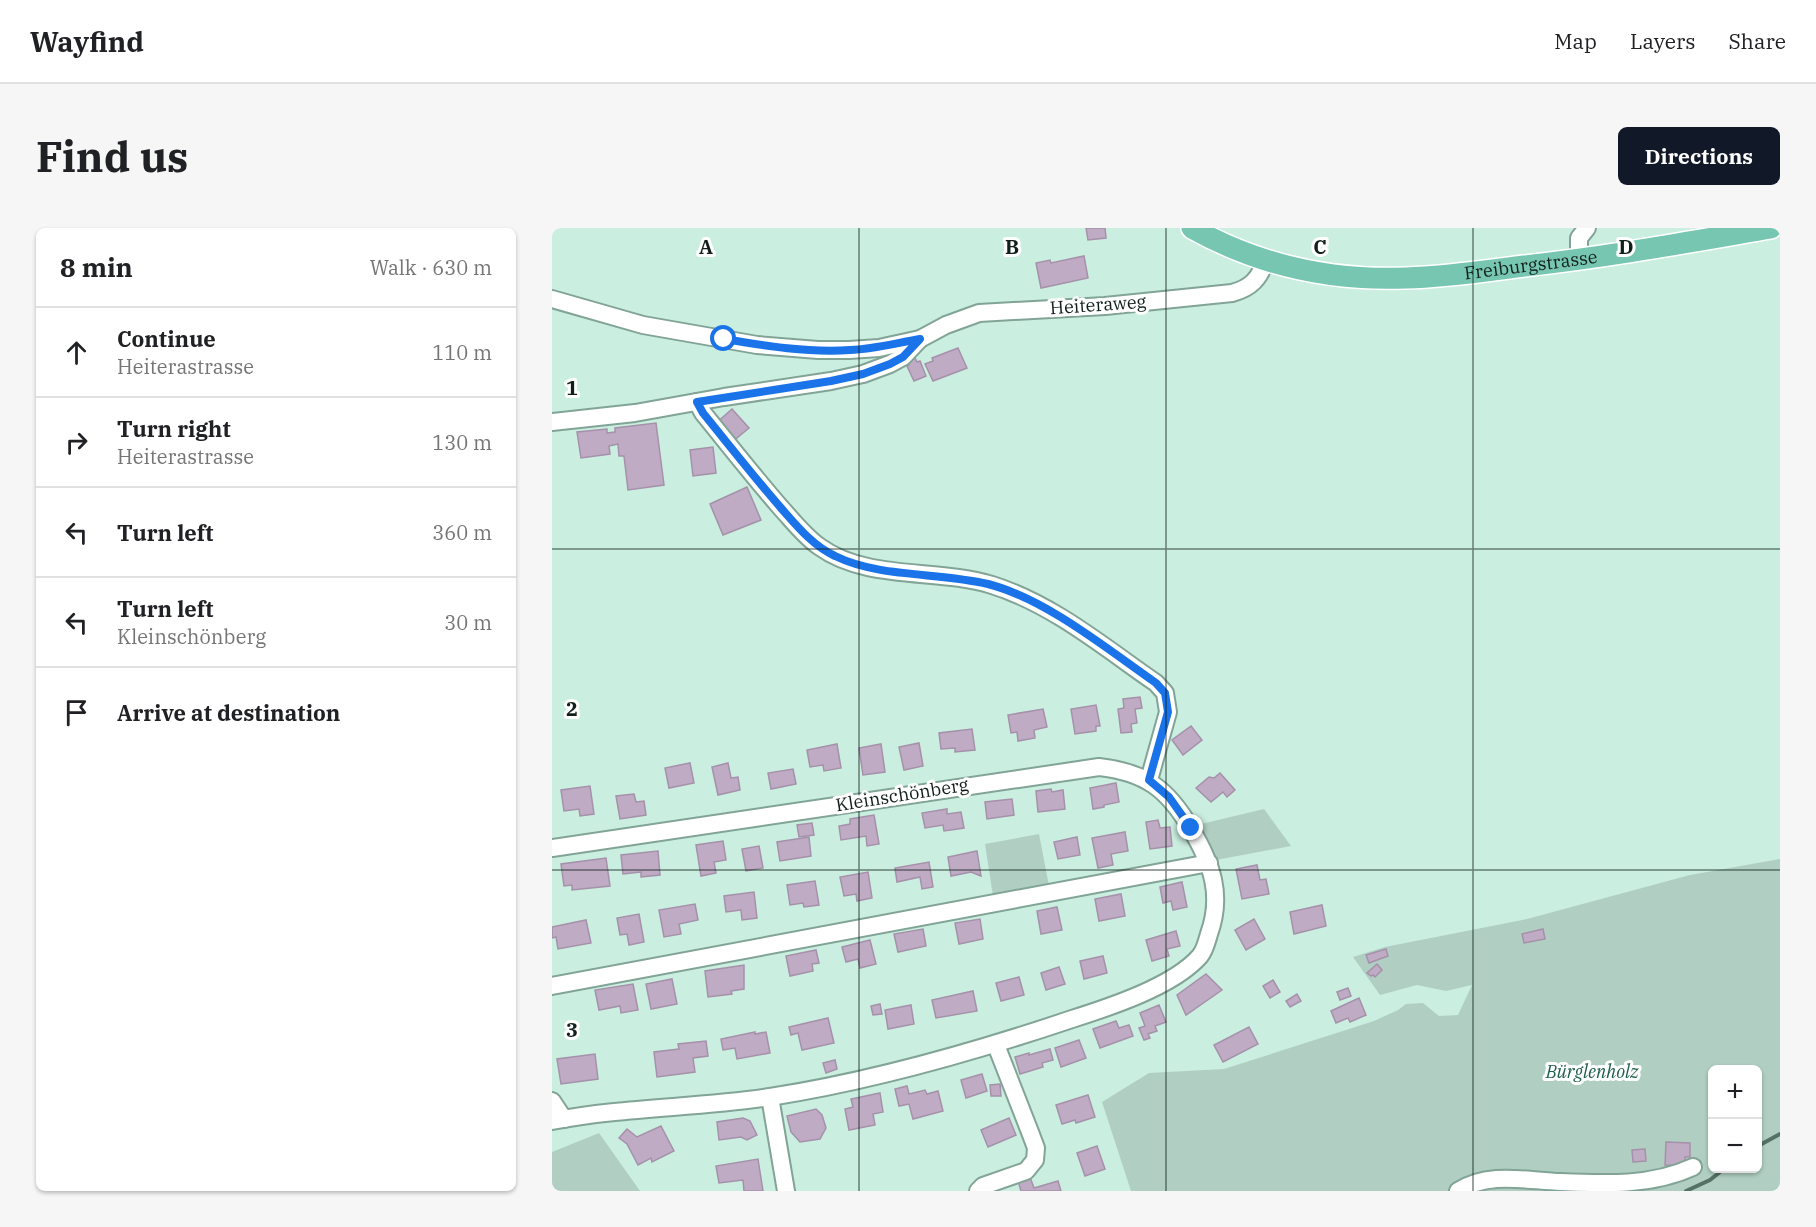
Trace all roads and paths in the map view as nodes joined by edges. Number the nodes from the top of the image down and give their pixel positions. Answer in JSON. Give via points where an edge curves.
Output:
{"nodes":[{"id":1,"x":1192,"y":228,"type":"edge"},
{"id":2,"x":1587,"y":228,"type":"edge"},
{"id":3,"x":1771,"y":228,"type":"edge"},
{"id":4,"x":1266,"y":260,"type":"junction"},
{"id":5,"x":1580,"y":260,"type":"junction"},
{"id":6,"x":552,"y":299,"type":"edge"},
{"id":7,"x":920,"y":339,"type":"junction"},
{"id":8,"x":697,"y":402,"type":"junction"},
{"id":9,"x":552,"y":422,"type":"edge"},
{"id":10,"x":1149,"y":780,"type":"junction"},
{"id":11,"x":552,"y":848,"type":"edge"},
{"id":12,"x":1209,"y":863,"type":"junction"},
{"id":13,"x":552,"y":986,"type":"edge"},
{"id":14,"x":996,"y":1045,"type":"junction"},
{"id":15,"x":770,"y":1097,"type":"junction"},
{"id":16,"x":552,"y":1101,"type":"edge"},
{"id":17,"x":558,"y":1120,"type":"edge"},
{"id":18,"x":1693,"y":1167,"type":"dead end"},
{"id":19,"x":786,"y":1191,"type":"edge"},
{"id":20,"x":978,"y":1191,"type":"edge"},
{"id":21,"x":1458,"y":1191,"type":"edge"}],
"edges":[{"from":1,"to":4,"type":"main road","name":"Freiburgstrasse"},
{"from":2,"to":5,"type":"street","via":[[1579,238]]},
{"from":3,"to":5,"type":"main road","name":"Freiburgstrasse"},
{"from":4,"to":5,"type":"main road","name":"Freiburgstrasse","via":[[1323,274],[1407,278]]},
{"from":4,"to":7,"type":"street","name":"Heiteraweg","via":[[1249,287],[1232,293],[979,313]]},
{"from":6,"to":7,"type":"street","via":[[643,325],[757,345],[849,350]]},
{"from":7,"to":8,"type":"street","via":[[903,357],[863,374]]},
{"from":8,"to":9,"type":"street"},
{"from":8,"to":10,"type":"street","via":[[755,477],[819,547],[859,565],[965,579],[1015,593],[1069,623],[1156,683],[1165,693],[1168,712]]},
{"from":10,"to":11,"type":"street","name":"Kleinschönberg","via":[[1121,769],[1100,767]]},
{"from":10,"to":12,"type":"street","name":"Kleinschönberg","via":[[1169,797]]},
{"from":12,"to":13,"type":"street"},
{"from":12,"to":14,"type":"street","name":"Kleinschönberg","via":[[1216,889],[1215,918],[1202,954],[1182,973],[1117,1004]]},
{"from":14,"to":15,"type":"street","name":"Kleinschönberg","via":[[899,1071]]},
{"from":14,"to":20,"type":"street","via":[[1036,1148],[1035,1160],[1026,1171]]},
{"from":15,"to":17,"type":"street","name":"Kleinschönberg"},
{"from":15,"to":19,"type":"street"},
{"from":16,"to":17,"type":"street","name":"Kleinschönberg"},
{"from":18,"to":21,"type":"street","via":[[1637,1182],[1497,1179],[1471,1183]]}]}
